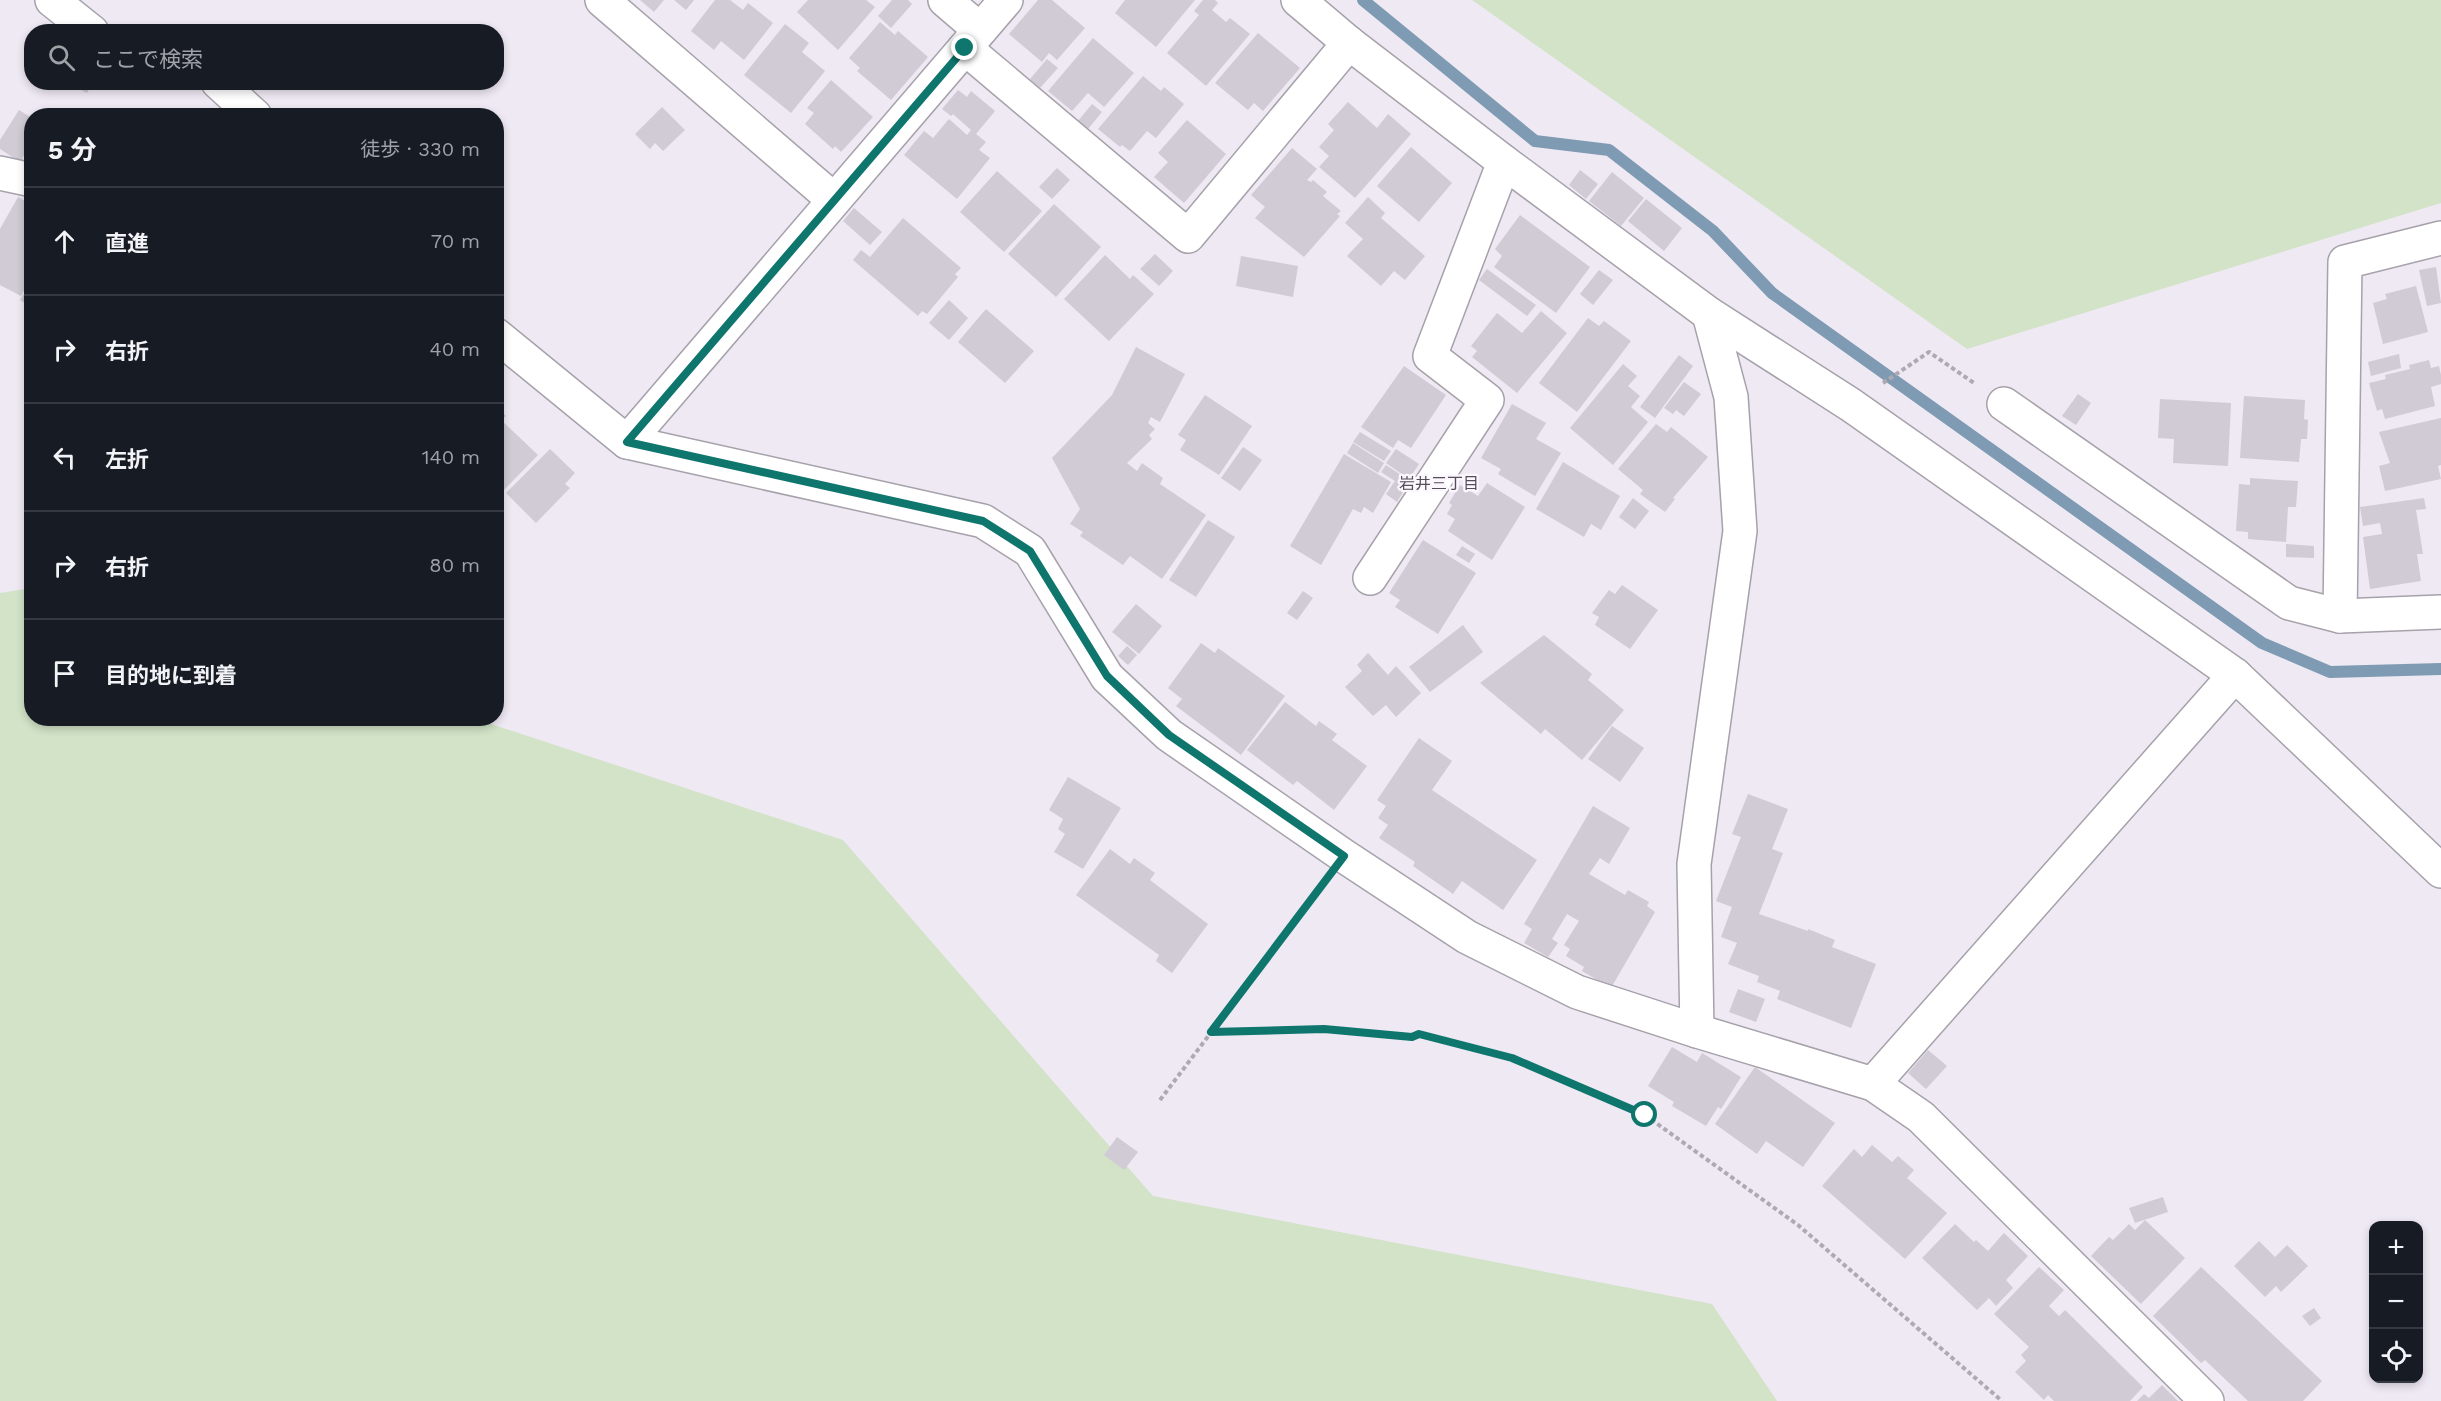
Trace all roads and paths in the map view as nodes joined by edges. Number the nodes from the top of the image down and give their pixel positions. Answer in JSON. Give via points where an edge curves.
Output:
{"nodes":[{"id":1,"x":52,"y":0,"type":"edge"},
{"id":2,"x":602,"y":0,"type":"edge"},
{"id":3,"x":945,"y":0,"type":"edge"},
{"id":4,"x":1006,"y":0,"type":"edge"},
{"id":5,"x":1298,"y":0,"type":"edge"},
{"id":6,"x":82,"y":24,"type":"edge"},
{"id":7,"x":973,"y":39,"type":"junction"},
{"id":8,"x":1349,"y":43,"type":"junction"},
{"id":9,"x":227,"y":90,"type":"edge"},
{"id":10,"x":246,"y":108,"type":"edge"},
{"id":11,"x":1504,"y":162,"type":"junction"},
{"id":12,"x":0,"y":172,"type":"edge"},
{"id":13,"x":24,"y":178,"type":"edge"},
{"id":14,"x":834,"y":200,"type":"junction"},
{"id":15,"x":2441,"y":238,"type":"edge"},
{"id":16,"x":1709,"y":314,"type":"junction"},
{"id":17,"x":504,"y":342,"type":"edge"},
{"id":18,"x":1874,"y":389,"type":"dead end"},
{"id":19,"x":2004,"y":404,"type":"joint"},
{"id":20,"x":627,"y":442,"type":"junction"},
{"id":21,"x":1370,"y":578,"type":"dead end"},
{"id":22,"x":2441,"y":612,"type":"edge"},
{"id":23,"x":2340,"y":616,"type":"junction"},
{"id":24,"x":2235,"y":675,"type":"junction"},
{"id":25,"x":1344,"y":856,"type":"junction"},
{"id":26,"x":2441,"y":871,"type":"edge"},
{"id":27,"x":1697,"y":1031,"type":"junction"},
{"id":28,"x":1211,"y":1032,"type":"junction"},
{"id":29,"x":1873,"y":1084,"type":"junction"},
{"id":30,"x":1160,"y":1100,"type":"dead end"},
{"id":31,"x":2002,"y":1401,"type":"edge"},
{"id":32,"x":2207,"y":1401,"type":"edge"}],
"edges":[{"from":1,"to":6,"type":"street"},
{"from":2,"to":14,"type":"street"},
{"from":3,"to":7,"type":"street"},
{"from":4,"to":7,"type":"street"},
{"from":5,"to":8,"type":"street"},
{"from":7,"to":8,"type":"street","via":[[1188,236]]},
{"from":7,"to":14,"type":"street"},
{"from":8,"to":11,"type":"street"},
{"from":9,"to":10,"type":"street"},
{"from":11,"to":16,"type":"street"},
{"from":11,"to":21,"type":"street","via":[[1430,356],[1487,400]]},
{"from":12,"to":13,"type":"street"},
{"from":14,"to":20,"type":"street"},
{"from":15,"to":23,"type":"street","via":[[2345,262]]},
{"from":16,"to":24,"type":"street","via":[[1851,405]]},
{"from":16,"to":27,"type":"street","via":[[1731,397],[1740,531],[1694,864]]},
{"from":17,"to":20,"type":"street"},
{"from":18,"to":19,"type":"path","via":[[1929,352]]},
{"from":19,"to":23,"type":"street","via":[[2289,603]]},
{"from":20,"to":25,"type":"street","via":[[983,521],[1030,551],[1107,676],[1169,735]]},
{"from":22,"to":23,"type":"street"},
{"from":24,"to":26,"type":"street"},
{"from":24,"to":29,"type":"street"},
{"from":25,"to":27,"type":"street","via":[[1467,937],[1577,992]]},
{"from":25,"to":28,"type":"path"},
{"from":27,"to":29,"type":"street"},
{"from":28,"to":30,"type":"path"},
{"from":28,"to":31,"type":"path","via":[[1324,1029],[1412,1037],[1419,1034],[1512,1058],[1645,1115],[1798,1225]]},
{"from":29,"to":32,"type":"street","via":[[1921,1118]]}]}
